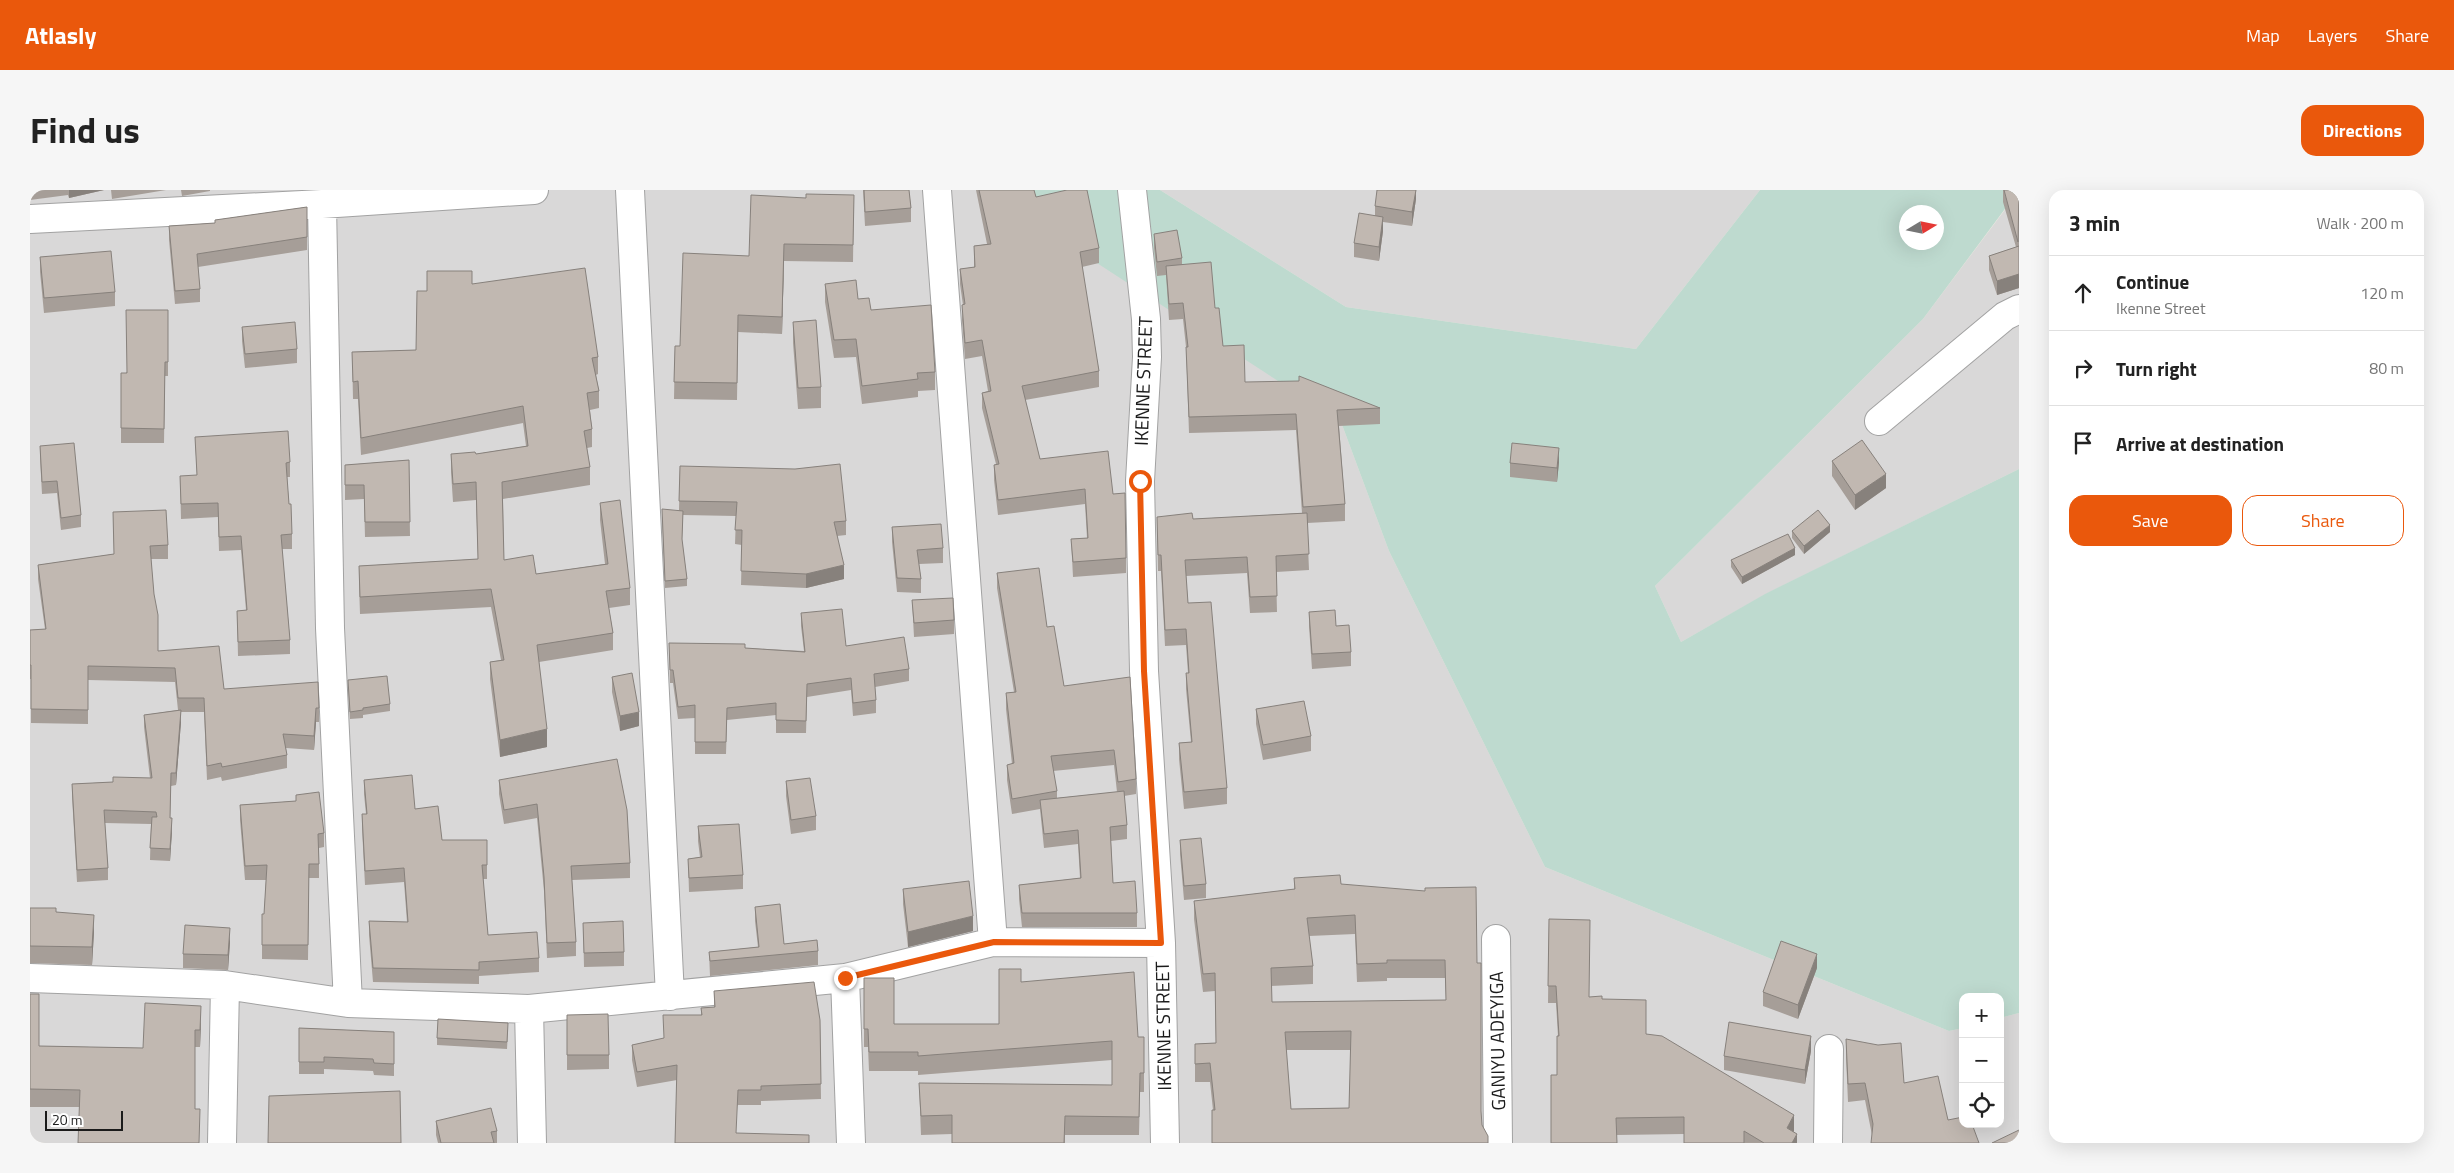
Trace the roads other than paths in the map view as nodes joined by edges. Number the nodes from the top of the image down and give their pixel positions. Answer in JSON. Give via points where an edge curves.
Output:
{"nodes":[{"id":1,"x":534,"y":190,"type":"edge"},
{"id":2,"x":630,"y":190,"type":"edge"},
{"id":3,"x":937,"y":190,"type":"edge"},
{"id":4,"x":1132,"y":190,"type":"edge"},
{"id":5,"x":322,"y":204,"type":"junction"},
{"id":6,"x":30,"y":218,"type":"edge"},
{"id":7,"x":2019,"y":309,"type":"edge"},
{"id":8,"x":1879,"y":421,"type":"dead end"},
{"id":9,"x":1496,"y":939,"type":"dead end"},
{"id":10,"x":994,"y":942,"type":"junction"},
{"id":11,"x":1161,"y":943,"type":"junction"},
{"id":12,"x":30,"y":978,"type":"edge"},
{"id":13,"x":845,"y":978,"type":"junction"},
{"id":14,"x":225,"y":985,"type":"junction"},
{"id":15,"x":670,"y":996,"type":"junction"},
{"id":16,"x":348,"y":1003,"type":"junction"},
{"id":17,"x":529,"y":1008,"type":"junction"},
{"id":18,"x":1829,"y":1049,"type":"dead end"},
{"id":19,"x":222,"y":1143,"type":"edge"},
{"id":20,"x":532,"y":1143,"type":"edge"},
{"id":21,"x":851,"y":1143,"type":"edge"},
{"id":22,"x":1165,"y":1143,"type":"edge"},
{"id":23,"x":1498,"y":1143,"type":"edge"},
{"id":24,"x":1828,"y":1143,"type":"edge"}],
"edges":[{"from":1,"to":5,"type":"street"},
{"from":2,"to":15,"type":"street"},
{"from":3,"to":10,"type":"street"},
{"from":4,"to":11,"type":"street","name":"IKENNE STREET","via":[[1146,319],[1140,481],[1144,671]]},
{"from":5,"to":6,"type":"street"},
{"from":5,"to":16,"type":"street","via":[[330,628]]},
{"from":7,"to":8,"type":"street","via":[[2005,316]]},
{"from":9,"to":23,"type":"street","name":"GANIYU ADEYIGA"},
{"from":10,"to":11,"type":"street"},
{"from":10,"to":13,"type":"street"},
{"from":11,"to":22,"type":"street","name":"IKENNE STREET"},
{"from":12,"to":14,"type":"street"},
{"from":13,"to":15,"type":"street"},
{"from":13,"to":21,"type":"street"},
{"from":14,"to":16,"type":"street"},
{"from":14,"to":19,"type":"street"},
{"from":15,"to":17,"type":"street"},
{"from":16,"to":17,"type":"street"},
{"from":17,"to":20,"type":"street"},
{"from":18,"to":24,"type":"street"}]}
